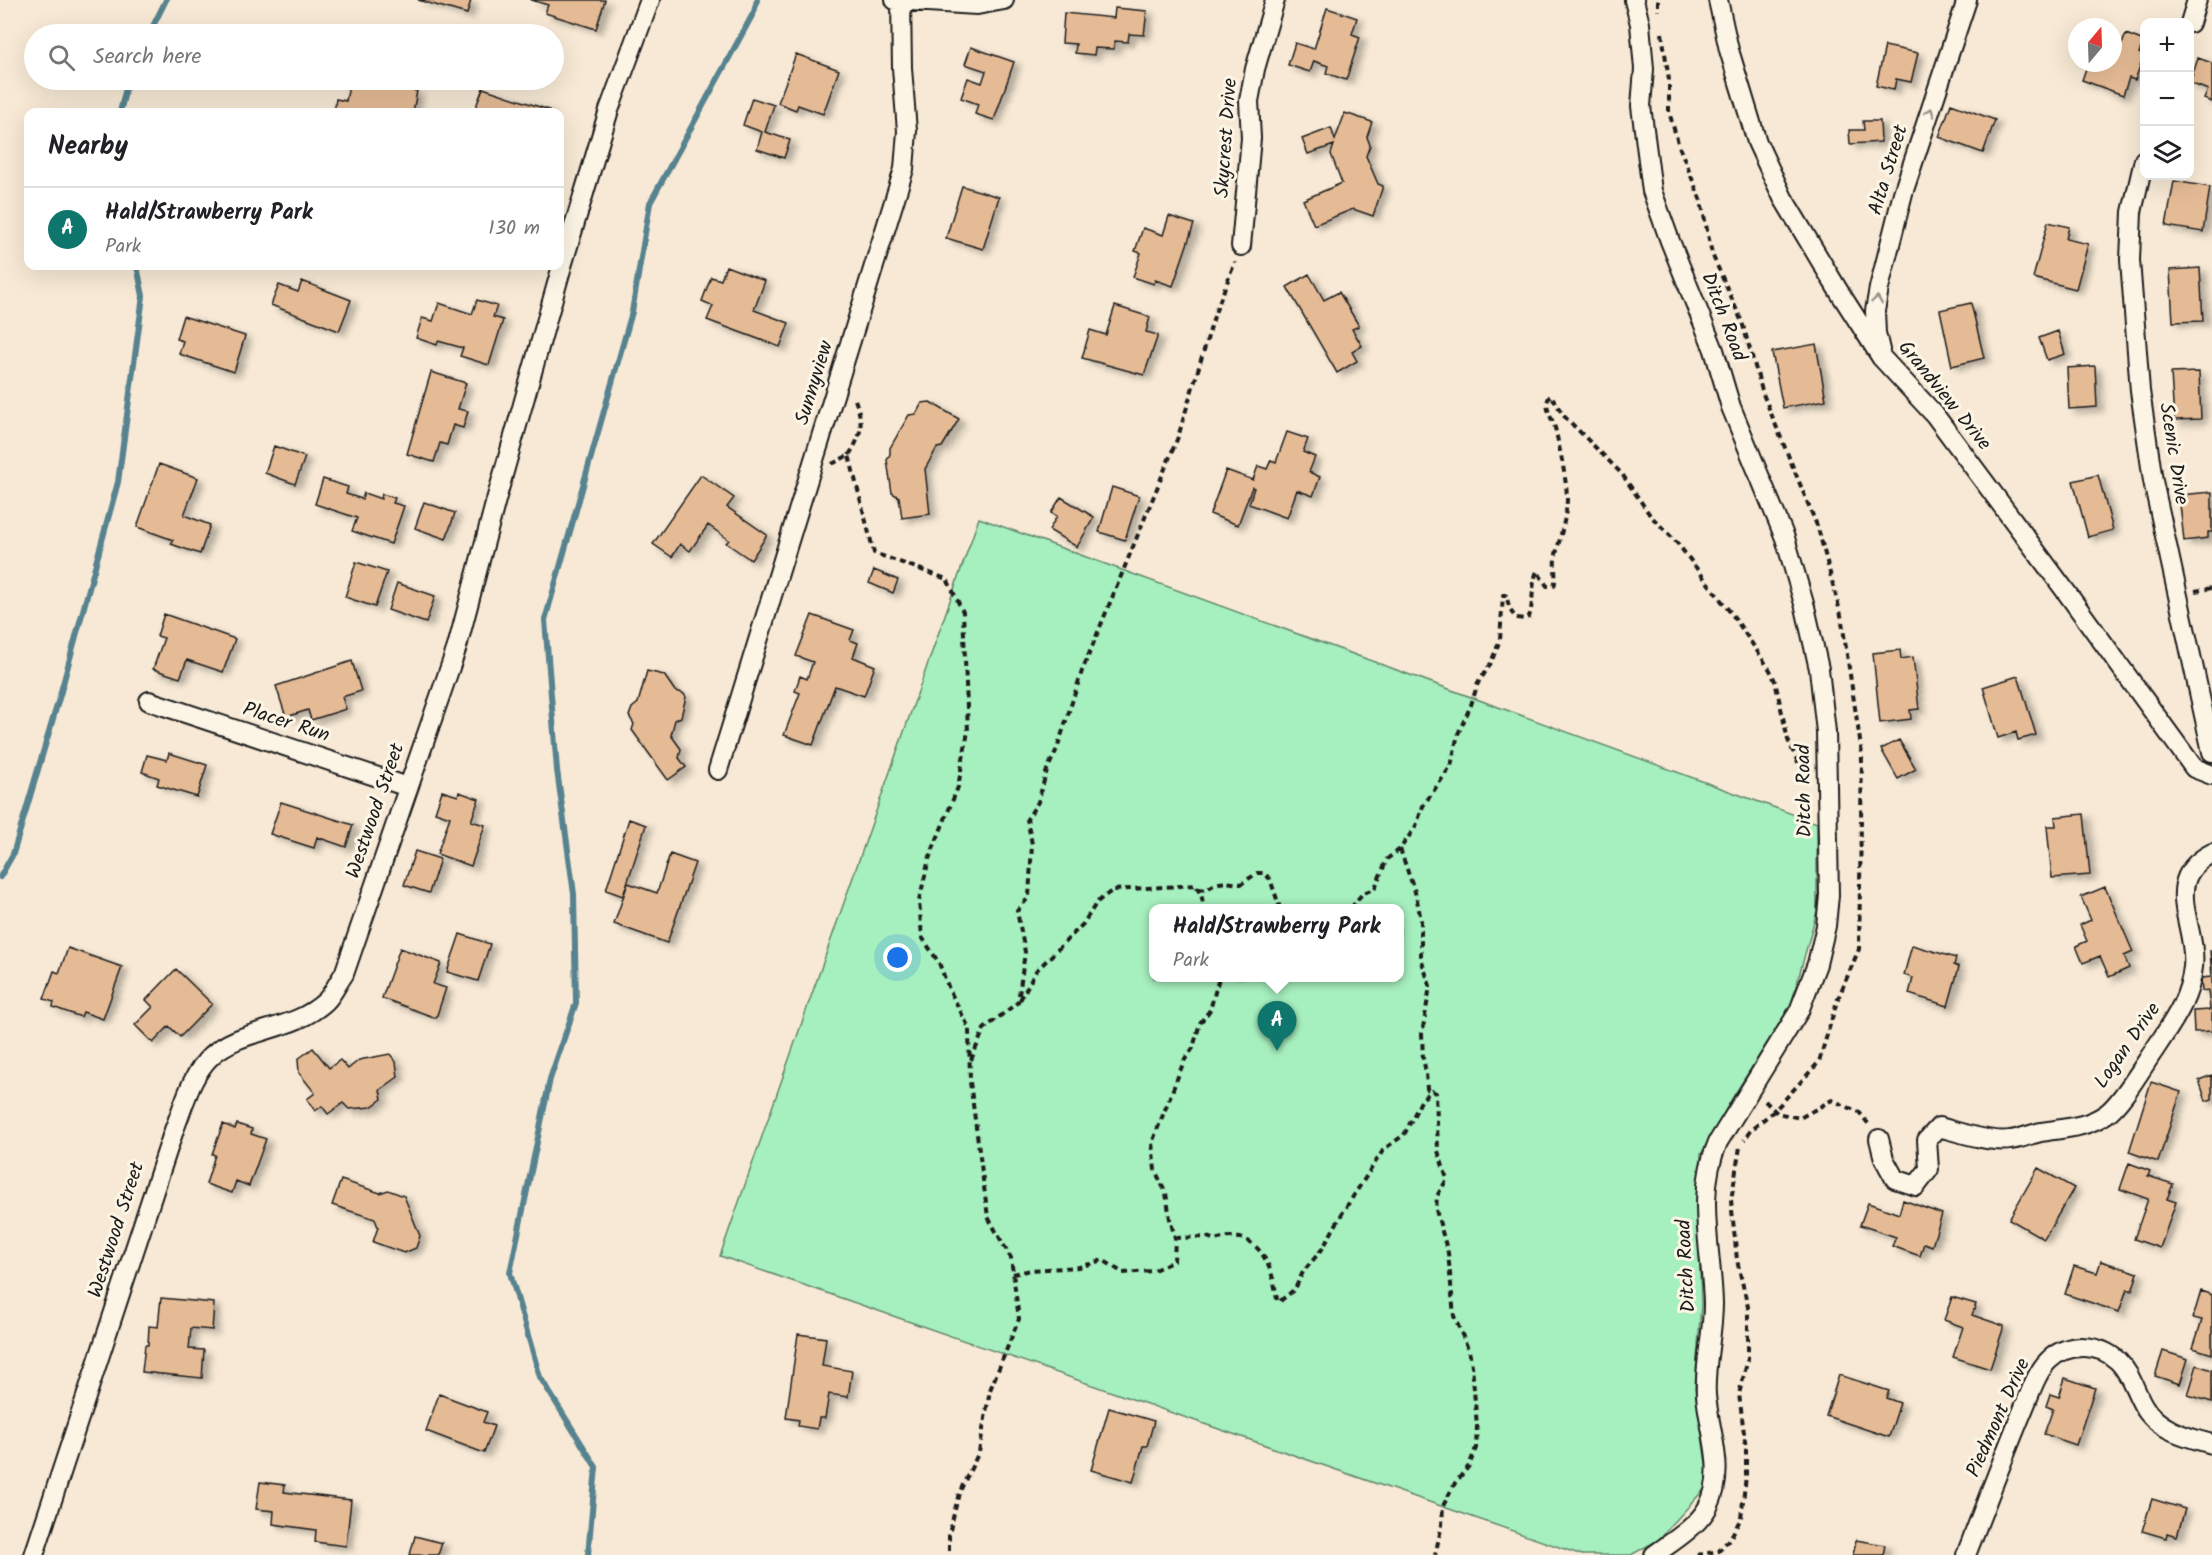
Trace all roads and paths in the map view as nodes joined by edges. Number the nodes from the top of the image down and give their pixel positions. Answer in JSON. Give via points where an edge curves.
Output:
{"nodes":[{"id":1,"x":650,"y":0,"type":"edge"},
{"id":2,"x":899,"y":0,"type":"edge"},
{"id":3,"x":1004,"y":0,"type":"edge"},
{"id":4,"x":1275,"y":0,"type":"edge"},
{"id":5,"x":1634,"y":0,"type":"edge"},
{"id":6,"x":1658,"y":0,"type":"edge"},
{"id":7,"x":1718,"y":0,"type":"edge"},
{"id":8,"x":1967,"y":0,"type":"edge"},
{"id":9,"x":2202,"y":4,"type":"edge"},
{"id":10,"x":2193,"y":18,"type":"edge"},
{"id":11,"x":1659,"y":20,"type":"dead end"},
{"id":12,"x":1661,"y":29,"type":"dead end"},
{"id":13,"x":2140,"y":180,"type":"edge"},
{"id":14,"x":1241,"y":246,"type":"joint"},
{"id":15,"x":564,"y":256,"type":"edge"},
{"id":16,"x":560,"y":270,"type":"edge"},
{"id":17,"x":1881,"y":357,"type":"junction"},
{"id":18,"x":853,"y":393,"type":"dead end"},
{"id":19,"x":849,"y":455,"type":"junction"},
{"id":20,"x":813,"y":465,"type":"junction"},
{"id":21,"x":149,"y":701,"type":"dead end"},
{"id":22,"x":2212,"y":752,"type":"edge"},
{"id":23,"x":718,"y":770,"type":"dead end"},
{"id":24,"x":2212,"y":775,"type":"edge"},
{"id":25,"x":408,"y":788,"type":"junction"},
{"id":26,"x":1829,"y":807,"type":"junction"},
{"id":27,"x":1400,"y":849,"type":"junction"},
{"id":28,"x":2212,"y":853,"type":"edge"},
{"id":29,"x":1198,"y":889,"type":"junction"},
{"id":30,"x":1203,"y":904,"type":"edge"},
{"id":31,"x":1278,"y":904,"type":"edge"},
{"id":32,"x":1355,"y":904,"type":"edge"},
{"id":33,"x":1218,"y":982,"type":"edge"},
{"id":34,"x":1018,"y":1002,"type":"junction"},
{"id":35,"x":970,"y":1063,"type":"junction"},
{"id":36,"x":1751,"y":1086,"type":"junction"},
{"id":37,"x":1432,"y":1091,"type":"junction"},
{"id":38,"x":1774,"y":1110,"type":"junction"},
{"id":39,"x":1879,"y":1139,"type":"joint"},
{"id":40,"x":1175,"y":1238,"type":"junction"},
{"id":41,"x":1013,"y":1274,"type":"junction"},
{"id":42,"x":2212,"y":1444,"type":"edge"},
{"id":43,"x":34,"y":1555,"type":"edge"},
{"id":44,"x":949,"y":1555,"type":"edge"},
{"id":45,"x":1435,"y":1555,"type":"edge"},
{"id":46,"x":1654,"y":1555,"type":"edge"},
{"id":47,"x":1697,"y":1555,"type":"edge"},
{"id":48,"x":1966,"y":1555,"type":"edge"}],
"edges":[{"from":1,"to":15,"type":"street","name":"Westwood Street","via":[[609,110]]},
{"from":2,"to":3,"type":"street","via":[[977,5]]},
{"from":2,"to":20,"type":"street","name":"Sunnyview","via":[[907,131],[904,169]]},
{"from":4,"to":14,"type":"street","name":"Skycrest Drive","via":[[1249,101],[1251,138]]},
{"from":5,"to":26,"type":"street","name":"Ditch Road","via":[[1640,24],[1644,69],[1641,106],[1653,191],[1714,350],[1731,407],[1785,538],[1805,607],[1820,669]]},
{"from":6,"to":11,"type":"path"},
{"from":7,"to":17,"type":"street","name":"Grandview Drive","via":[[1757,142],[1783,198]]},
{"from":17,"to":8,"type":"street","name":"Alta Street","one_way":true,"via":[[1876,322],[1879,288],[1903,194]]},
{"from":9,"to":10,"type":"street"},
{"from":12,"to":38,"type":"path","via":[[1669,80],[1669,112],[1701,201],[1712,254],[1742,322],[1763,394],[1818,528],[1841,615],[1863,754],[1859,949],[1837,1001],[1819,1062]]},
{"from":13,"to":22,"type":"street","name":"Scenic Drive","via":[[2132,212],[2130,261],[2140,391],[2153,481]]},
{"from":14,"to":34,"type":"path","via":[[1215,313],[1178,437],[1086,660],[1038,802],[1027,819],[1032,844],[1029,897],[1017,911],[1025,952]]},
{"from":16,"to":25,"type":"street","name":"Westwood Street","via":[[457,647]]},
{"from":17,"to":24,"type":"street","name":"Grandview Drive","via":[[1934,414],[2194,768]]},
{"from":18,"to":19,"type":"path","via":[[862,418],[858,441]]},
{"from":19,"to":20,"type":"path","via":[[833,464]]},
{"from":19,"to":35,"type":"path","via":[[873,553],[946,579],[963,612],[968,731],[958,787],[929,859],[919,901],[922,936],[969,1028]]},
{"from":20,"to":23,"type":"street","name":"Sunnyview"},
{"from":21,"to":25,"type":"street","name":"Placer Run"},
{"from":25,"to":43,"type":"street","name":"Westwood Street","via":[[344,974],[328,1000],[305,1017],[228,1045],[211,1056],[195,1076]]},
{"from":26,"to":27,"type":"path","via":[[1814,797],[1788,740],[1770,670],[1678,544],[1650,516],[1622,474],[1563,415],[1551,395],[1546,405],[1556,430],[1567,500],[1555,559],[1556,582],[1547,586],[1537,571],[1532,583],[1531,610],[1524,619],[1516,618],[1506,594],[1503,595],[1500,640],[1478,682],[1458,734],[1451,766]]},
{"from":26,"to":36,"type":"street","name":"Ditch Road","via":[[1829,895],[1817,964],[1799,1011]]},
{"from":27,"to":32,"type":"path","via":[[1387,860],[1375,888],[1362,894]]},
{"from":27,"to":37,"type":"path","via":[[1416,895],[1421,920],[1421,959],[1430,986],[1422,1050],[1427,1089]]},
{"from":28,"to":39,"type":"street","name":"Logan Drive","via":[[2186,876],[2183,896],[2193,966],[2182,1009],[2107,1114],[2080,1127],[2009,1141],[1939,1127],[1927,1140],[1929,1169],[1916,1186],[1895,1179]]},
{"from":29,"to":30,"type":"path"},
{"from":29,"to":31,"type":"path","via":[[1206,890],[1214,883],[1241,884],[1257,873],[1264,873]]},
{"from":29,"to":34,"type":"path","via":[[1196,885],[1168,885],[1113,890],[1097,902],[1083,924],[1036,971]]},
{"from":33,"to":40,"type":"path","via":[[1210,1010],[1200,1023],[1152,1143],[1155,1170],[1166,1193]]},
{"from":34,"to":35,"type":"path","via":[[984,1029]]},
{"from":35,"to":41,"type":"path","via":[[988,1216],[1011,1258]]},
{"from":36,"to":38,"type":"path"},
{"from":36,"to":46,"type":"street","name":"Ditch Road","via":[[1718,1142],[1707,1175],[1713,1304],[1705,1374],[1717,1468],[1713,1492],[1698,1520]]},
{"from":37,"to":40,"type":"path","via":[[1422,1099],[1404,1135],[1384,1149],[1295,1289],[1279,1302],[1271,1268],[1245,1238]]},
{"from":37,"to":45,"type":"path","via":[[1436,1093],[1438,1151],[1447,1179],[1437,1196],[1436,1210],[1448,1254],[1454,1316],[1472,1366],[1478,1426],[1469,1466],[1443,1506]]},
{"from":38,"to":39,"type":"path","via":[[1800,1118],[1832,1100],[1859,1112]]},
{"from":38,"to":47,"type":"path","via":[[1751,1130],[1738,1149],[1731,1200],[1737,1260],[1748,1307],[1748,1359],[1739,1394],[1746,1449],[1741,1518],[1719,1551]]},
{"from":40,"to":41,"type":"path","via":[[1174,1261],[1152,1271],[1123,1273],[1103,1260],[1079,1267],[1031,1269]]},
{"from":41,"to":44,"type":"path","via":[[1018,1319],[990,1390],[980,1452],[959,1493],[949,1534]]},
{"from":42,"to":48,"type":"street","name":"Piedmont Drive","via":[[2166,1428],[2155,1420],[2143,1406],[2127,1371],[2115,1358],[2088,1346],[2065,1350],[2046,1362],[2036,1380]]}]}
